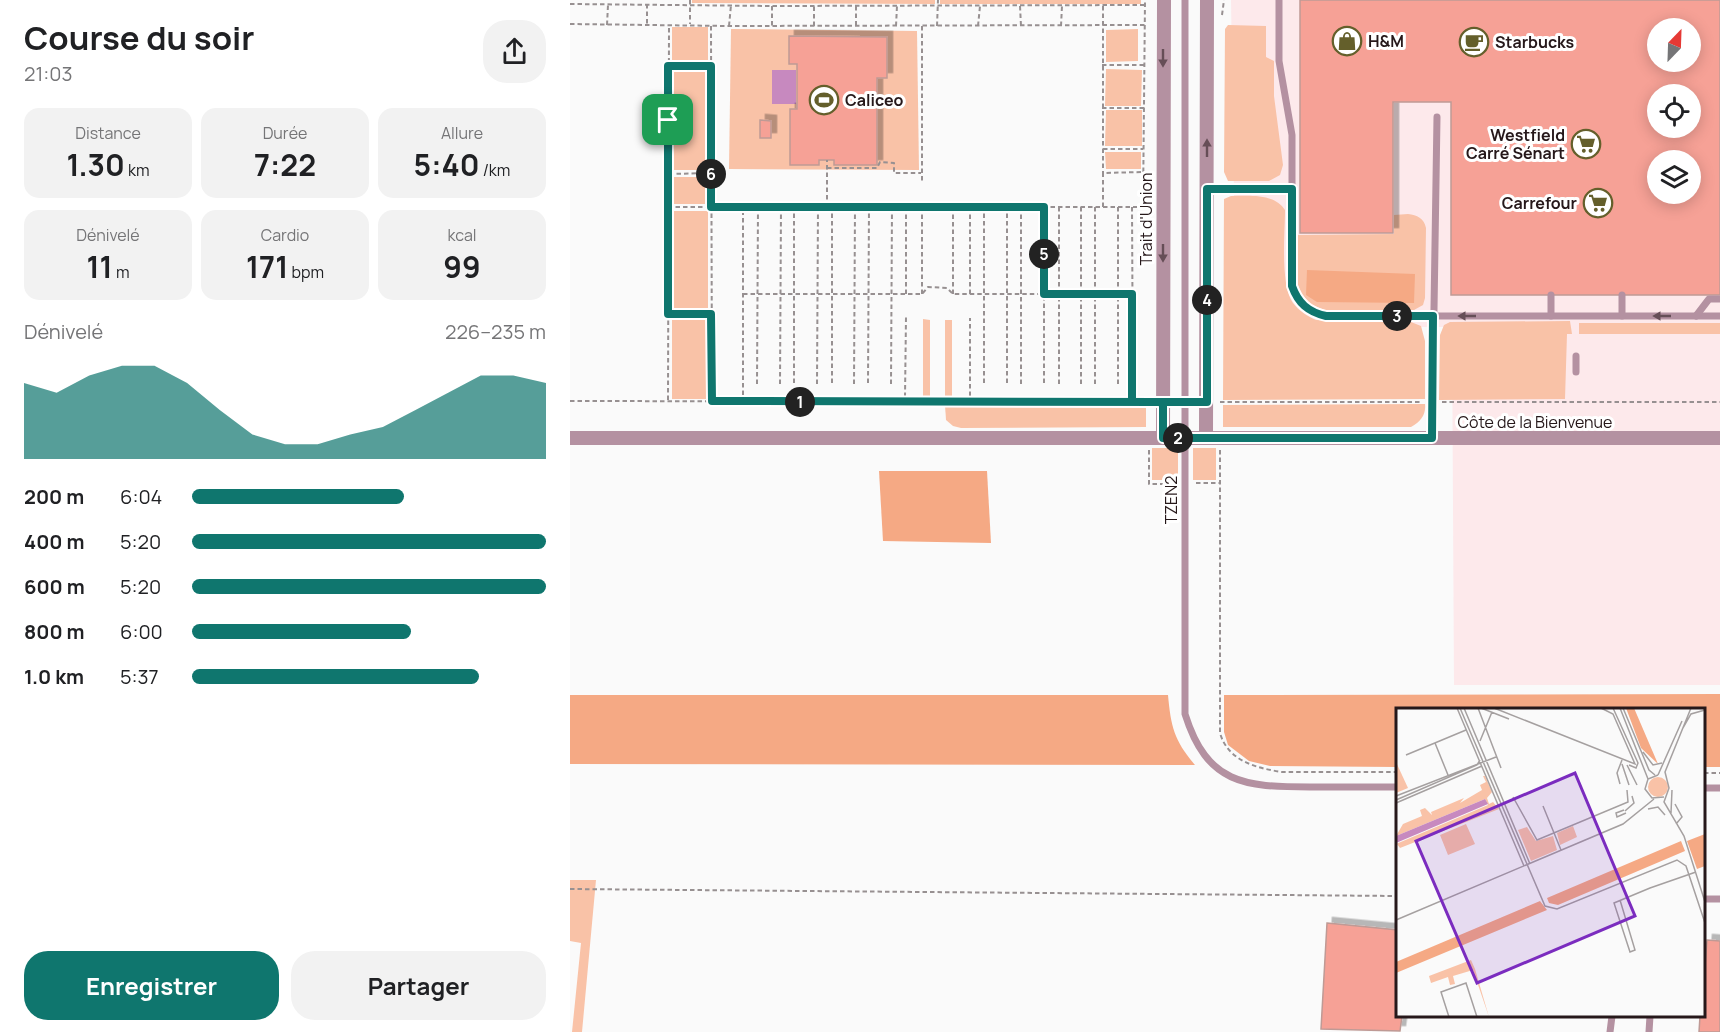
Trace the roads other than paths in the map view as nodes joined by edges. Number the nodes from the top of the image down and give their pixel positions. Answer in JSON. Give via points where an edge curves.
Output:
{"nodes":[{"id":1,"x":1164,"y":0,"type":"edge"},
{"id":2,"x":1185,"y":0,"type":"edge"},
{"id":3,"x":1207,"y":0,"type":"edge"},
{"id":4,"x":1279,"y":0,"type":"edge"},
{"id":5,"x":1437,"y":117,"type":"dead end"},
{"id":6,"x":1207,"y":189,"type":"junction"},
{"id":7,"x":1292,"y":189,"type":"junction"},
{"id":8,"x":1551,"y":295,"type":"dead end"},
{"id":9,"x":1622,"y":296,"type":"dead end"},
{"id":10,"x":1720,"y":299,"type":"edge"},
{"id":11,"x":1433,"y":316,"type":"junction"},
{"id":12,"x":1551,"y":316,"type":"junction"},
{"id":13,"x":1622,"y":316,"type":"junction"},
{"id":14,"x":1696,"y":316,"type":"junction"},
{"id":15,"x":1720,"y":316,"type":"edge"},
{"id":16,"x":1576,"y":356,"type":"dead end"},
{"id":17,"x":1576,"y":372,"type":"dead end"},
{"id":18,"x":1206,"y":437,"type":"junction"},
{"id":19,"x":570,"y":438,"type":"edge"},
{"id":20,"x":1163,"y":438,"type":"junction"},
{"id":21,"x":1184,"y":438,"type":"junction"},
{"id":22,"x":1432,"y":438,"type":"junction"},
{"id":23,"x":1720,"y":438,"type":"edge"},
{"id":24,"x":1396,"y":788,"type":"edge"},
{"id":25,"x":1612,"y":1017,"type":"edge"},
{"id":26,"x":1650,"y":1017,"type":"edge"},
{"id":27,"x":1610,"y":1032,"type":"edge"},
{"id":28,"x":1649,"y":1032,"type":"edge"}],
"edges":[{"from":1,"to":20,"type":"street","name":"Trait d'Union","one_way":true},
{"from":2,"to":21,"type":"lane","name":"TZEN2"},
{"from":6,"to":3,"type":"street","one_way":true},
{"from":4,"to":7,"type":"lane","via":[[1279,61],[1292,135]]},
{"from":5,"to":11,"type":"lane"},
{"from":6,"to":7,"type":"lane"},
{"from":6,"to":18,"type":"street","via":[[1214,402]]},
{"from":7,"to":11,"type":"lane","via":[[1292,286],[1305,307],[1326,316]]},
{"from":8,"to":12,"type":"lane"},
{"from":9,"to":13,"type":"lane"},
{"from":10,"to":14,"type":"lane","via":[[1709,299]]},
{"from":12,"to":11,"type":"lane","one_way":true},
{"from":11,"to":22,"type":"lane"},
{"from":12,"to":13,"type":"lane"},
{"from":14,"to":13,"type":"lane","one_way":true},
{"from":14,"to":15,"type":"lane"},
{"from":16,"to":17,"type":"lane"},
{"from":18,"to":21,"type":"street","name":"Côte de la Bienvenue"},
{"from":18,"to":22,"type":"street","name":"Côte de la Bienvenue"},
{"from":19,"to":20,"type":"street","name":"Côte de la Bienvenue"},
{"from":20,"to":21,"type":"street","name":"Côte de la Bienvenue"},
{"from":21,"to":24,"type":"lane","name":"TZEN2","via":[[1185,714],[1192,737],[1218,770],[1239,782],[1259,786]]},
{"from":22,"to":23,"type":"street","name":"Côte de la Bienvenue"},
{"from":25,"to":27,"type":"lane"},
{"from":26,"to":28,"type":"lane"}]}
